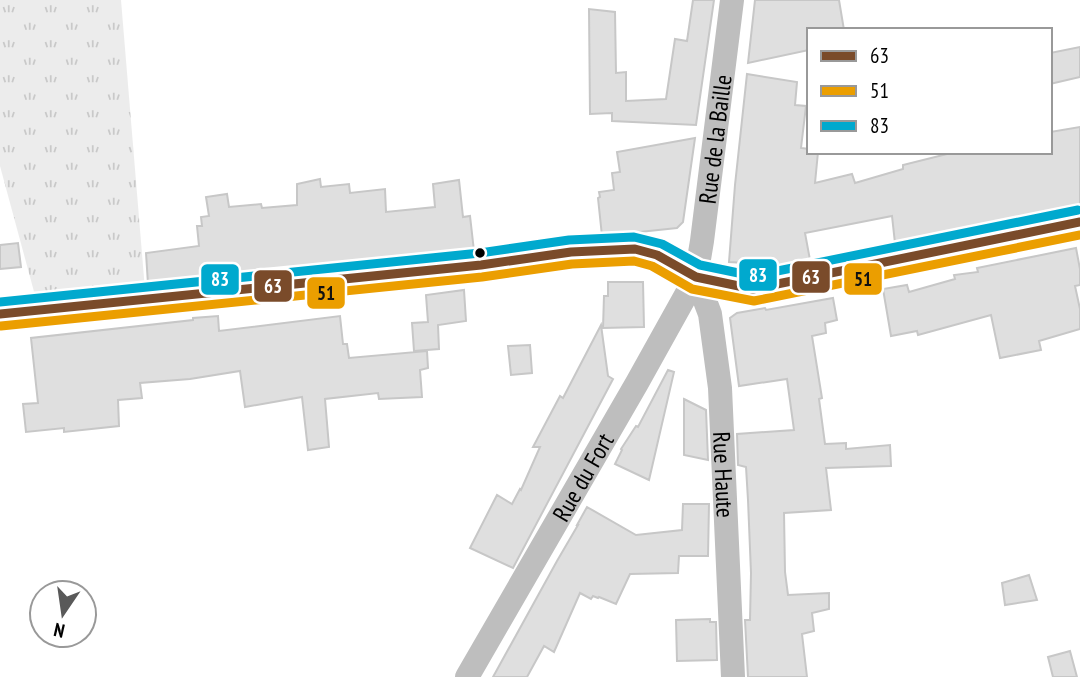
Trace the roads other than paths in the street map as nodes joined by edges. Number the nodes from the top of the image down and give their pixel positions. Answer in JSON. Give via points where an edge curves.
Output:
{"nodes":[{"id":1,"x":732,"y":0,"type":"edge"},
{"id":2,"x":1080,"y":222,"type":"edge"},
{"id":3,"x":696,"y":277,"type":"junction"},
{"id":4,"x":0,"y":314,"type":"edge"},
{"id":5,"x":467,"y":677,"type":"edge"},
{"id":6,"x":733,"y":677,"type":"edge"}],
"edges":[{"from":1,"to":3,"type":"street","name":"Rue de la Baille"},
{"from":2,"to":3,"type":"street","via":[[753,289]]},
{"from":3,"to":4,"type":"street","via":[[635,248]]},
{"from":3,"to":5,"type":"street","name":"Rue du Fort"},
{"from":3,"to":6,"type":"street","name":"Rue Haute","via":[[710,314],[720,388]]}]}
